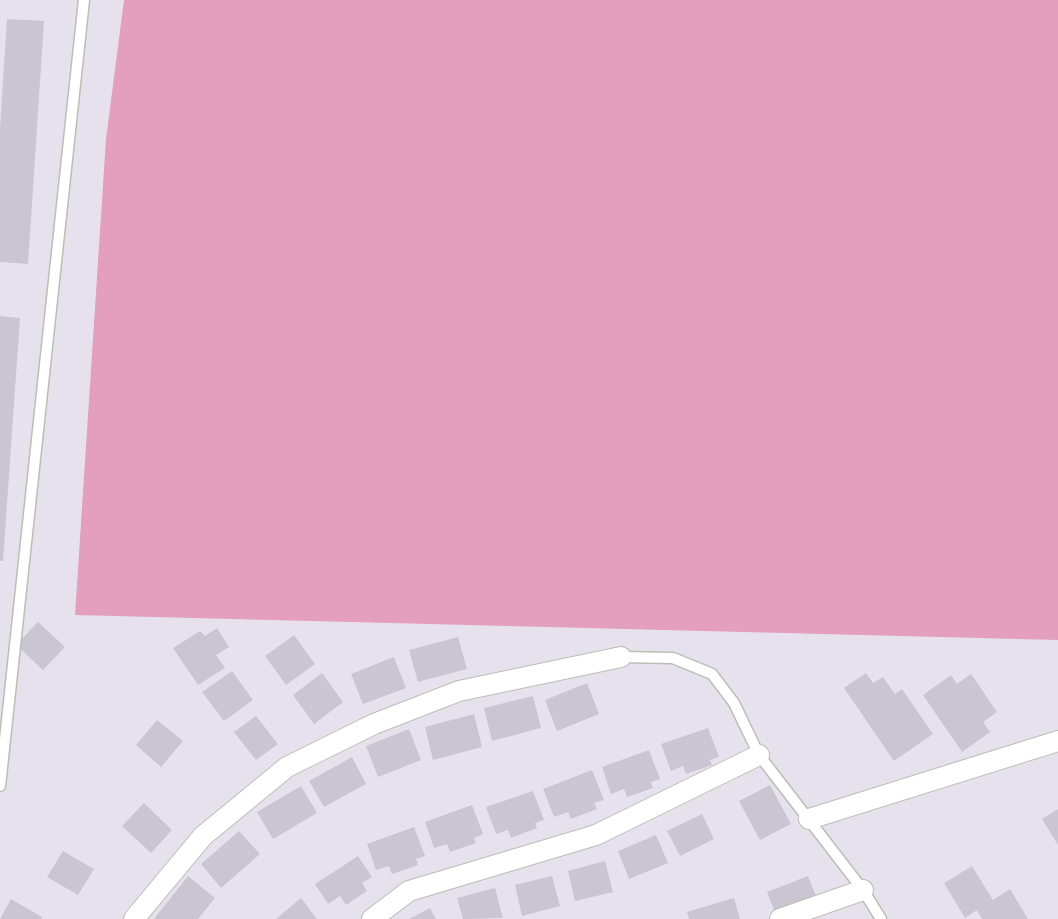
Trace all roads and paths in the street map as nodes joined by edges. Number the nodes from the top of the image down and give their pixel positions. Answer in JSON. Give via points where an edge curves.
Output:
{"nodes":[{"id":1,"x":84,"y":0,"type":"edge"},
{"id":2,"x":621,"y":657,"type":"joint"},
{"id":3,"x":1058,"y":741,"type":"edge"},
{"id":4,"x":759,"y":755,"type":"junction"},
{"id":5,"x":0,"y":786,"type":"edge"},
{"id":6,"x":809,"y":819,"type":"junction"},
{"id":7,"x":863,"y":890,"type":"junction"},
{"id":8,"x":134,"y":919,"type":"edge"},
{"id":9,"x":372,"y":919,"type":"edge"},
{"id":10,"x":780,"y":919,"type":"edge"},
{"id":11,"x":880,"y":919,"type":"edge"}],
"edges":[{"from":1,"to":5,"type":"lane"},
{"from":2,"to":4,"type":"lane","via":[[673,658],[712,674],[734,703]]},
{"from":2,"to":8,"type":"street","via":[[459,691],[374,724],[287,767],[203,836]]},
{"from":3,"to":6,"type":"street"},
{"from":4,"to":6,"type":"lane"},
{"from":4,"to":9,"type":"street","via":[[596,835],[409,891]]},
{"from":6,"to":7,"type":"lane"},
{"from":7,"to":10,"type":"street"},
{"from":7,"to":11,"type":"lane"}]}
